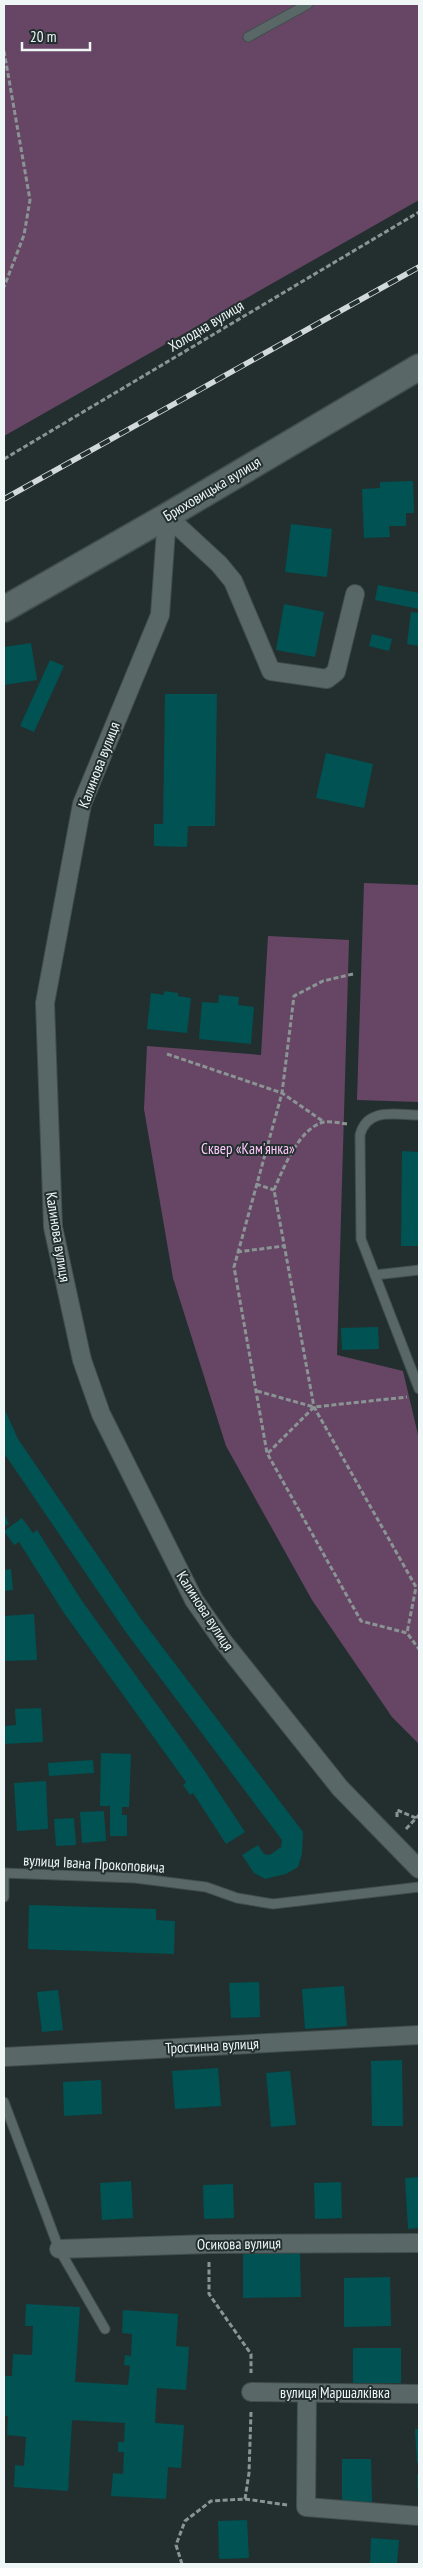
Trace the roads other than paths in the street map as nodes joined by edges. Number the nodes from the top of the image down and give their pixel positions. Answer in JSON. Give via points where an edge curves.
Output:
{"nodes":[{"id":1,"x":308,"y":4,"type":"edge"},
{"id":2,"x":248,"y":37,"type":"dead end"},
{"id":3,"x":419,"y":367,"type":"edge"},
{"id":4,"x":167,"y":516,"type":"junction"},
{"id":5,"x":355,"y":594,"type":"dead end"},
{"id":6,"x":4,"y":609,"type":"edge"},
{"id":7,"x":419,"y":1115,"type":"edge"},
{"id":8,"x":419,"y":1270,"type":"edge"},
{"id":9,"x":375,"y":1275,"type":"junction"},
{"id":10,"x":419,"y":1389,"type":"edge"},
{"id":11,"x":419,"y":1869,"type":"edge"},
{"id":12,"x":4,"y":1873,"type":"edge"},
{"id":13,"x":419,"y":1887,"type":"edge"},
{"id":14,"x":4,"y":1898,"type":"edge"},
{"id":15,"x":419,"y":2035,"type":"edge"},
{"id":16,"x":4,"y":2057,"type":"edge"},
{"id":17,"x":4,"y":2102,"type":"edge"},
{"id":18,"x":419,"y":2243,"type":"edge"},
{"id":19,"x":59,"y":2249,"type":"junction"},
{"id":20,"x":105,"y":2329,"type":"dead end"},
{"id":21,"x":251,"y":2392,"type":"road end"},
{"id":22,"x":308,"y":2394,"type":"junction"},
{"id":23,"x":419,"y":2394,"type":"edge"},
{"id":24,"x":419,"y":2516,"type":"edge"}],
"edges":[{"from":1,"to":2,"type":"lane"},
{"from":3,"to":4,"type":"main road","name":"Брюховицька вулиця"},
{"from":4,"to":5,"type":"street","via":[[233,581],[271,671],[332,676],[336,672]]},
{"from":4,"to":6,"type":"main road","name":"Брюховицька вулиця"},
{"from":4,"to":11,"type":"street","name":"Калинова вулиця","via":[[160,615],[82,804],[45,1003],[53,1228],[82,1360],[101,1414],[194,1600],[340,1788]]},
{"from":7,"to":9,"type":"lane","via":[[380,1115],[362,1125],[361,1239]]},
{"from":8,"to":9,"type":"lane"},
{"from":9,"to":10,"type":"lane"},
{"from":12,"to":13,"type":"lane","name":"вулиця Івана Прокоповича","via":[[135,1878],[206,1887],[237,1898],[273,1904]]},
{"from":12,"to":14,"type":"lane"},
{"from":15,"to":16,"type":"street","name":"Тростинна вулиця"},
{"from":17,"to":19,"type":"lane"},
{"from":18,"to":19,"type":"street","name":"Осикова вулиця"},
{"from":19,"to":20,"type":"lane"},
{"from":21,"to":22,"type":"street","name":"вулиця Маршалківка"},
{"from":22,"to":23,"type":"street","name":"вулиця Маршалківка"},
{"from":22,"to":24,"type":"street","via":[[306,2507]]}]}
